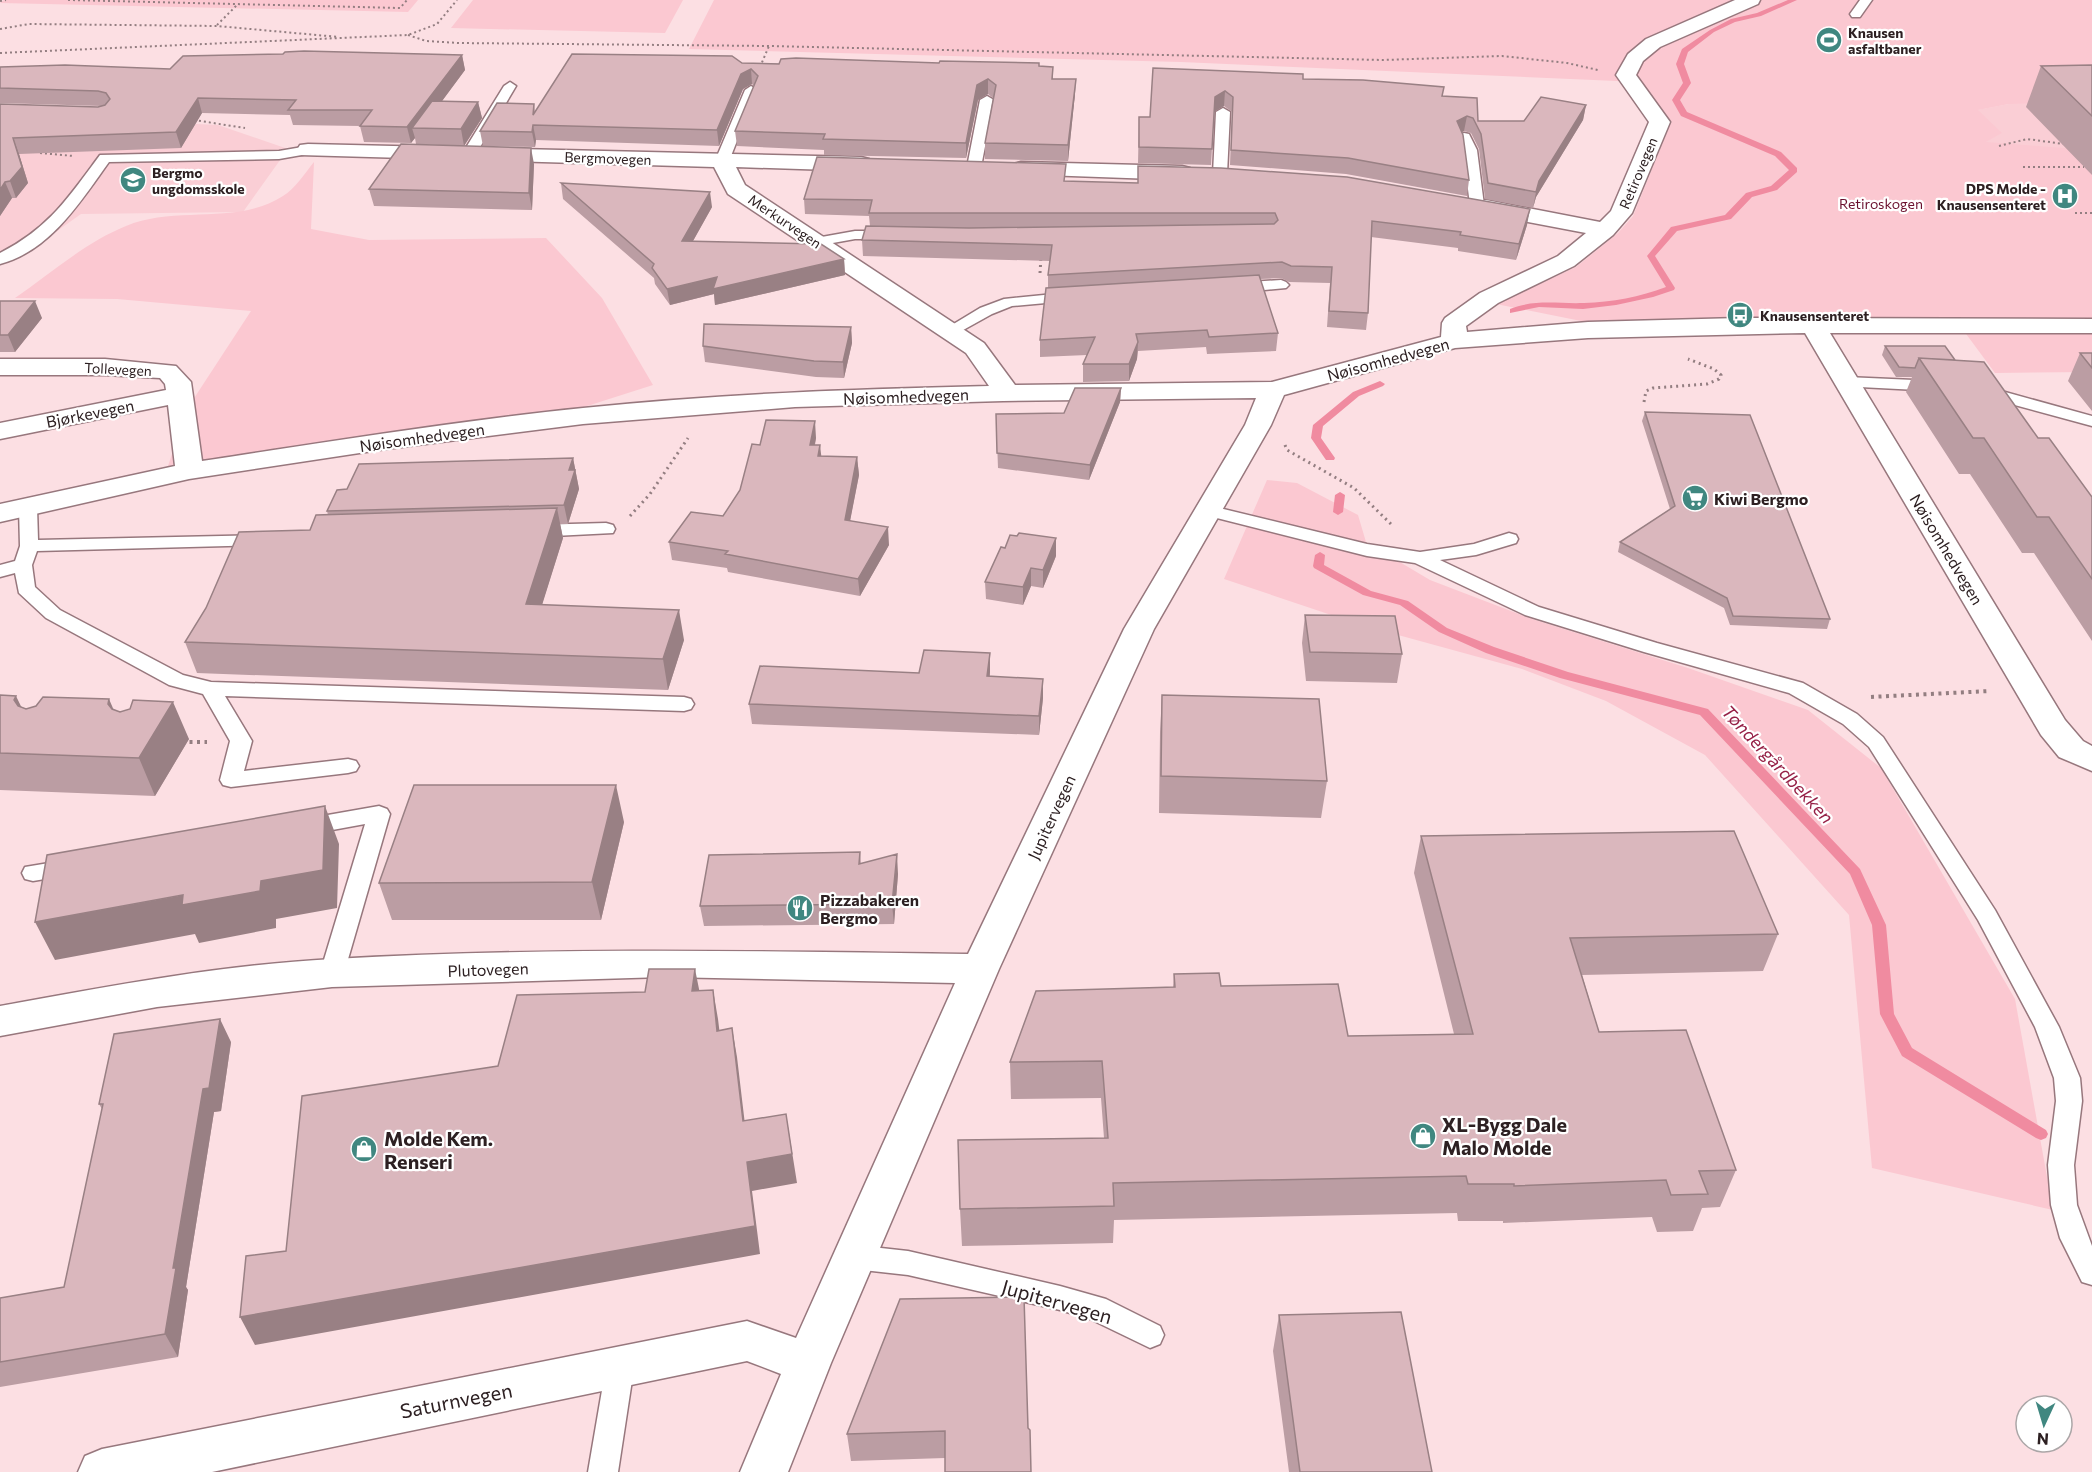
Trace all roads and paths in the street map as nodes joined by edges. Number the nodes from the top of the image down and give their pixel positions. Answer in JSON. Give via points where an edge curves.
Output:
{"nodes":[{"id":1,"x":6,"y":0,"type":"edge"},
{"id":2,"x":68,"y":0,"type":"edge"},
{"id":3,"x":407,"y":0,"type":"edge"},
{"id":4,"x":457,"y":0,"type":"edge"},
{"id":5,"x":1751,"y":0,"type":"edge"},
{"id":6,"x":1866,"y":0,"type":"edge"},
{"id":7,"x":0,"y":1,"type":"edge"},
{"id":8,"x":238,"y":4,"type":"junction"},
{"id":9,"x":1856,"y":14,"type":"dead end"},
{"id":10,"x":217,"y":26,"type":"junction"},
{"id":11,"x":0,"y":29,"type":"edge"},
{"id":12,"x":408,"y":35,"type":"junction"},
{"id":13,"x":354,"y":39,"type":"junction"},
{"id":14,"x":0,"y":53,"type":"edge"},
{"id":15,"x":1626,"y":75,"type":"junction"},
{"id":16,"x":510,"y":86,"type":"dead end"},
{"id":17,"x":751,"y":90,"type":"edge"},
{"id":18,"x":987,"y":100,"type":"edge"},
{"id":19,"x":1223,"y":112,"type":"edge"},
{"id":20,"x":187,"y":119,"type":"edge"},
{"id":21,"x":1464,"y":137,"type":"edge"},
{"id":22,"x":1999,"y":146,"type":"dead end"},
{"id":23,"x":2073,"y":146,"type":"edge"},
{"id":24,"x":308,"y":150,"type":"junction"},
{"id":25,"x":40,"y":153,"type":"edge"},
{"id":26,"x":470,"y":154,"type":"junction"},
{"id":27,"x":105,"y":158,"type":"junction"},
{"id":28,"x":722,"y":161,"type":"junction"},
{"id":29,"x":882,"y":165,"type":"edge"},
{"id":30,"x":951,"y":167,"type":"edge"},
{"id":31,"x":974,"y":167,"type":"junction"},
{"id":32,"x":2084,"y":167,"type":"dead end"},
{"id":33,"x":2023,"y":168,"type":"dead end"},
{"id":34,"x":1220,"y":174,"type":"junction"},
{"id":35,"x":1243,"y":176,"type":"edge"},
{"id":36,"x":1455,"y":202,"type":"edge"},
{"id":37,"x":1477,"y":206,"type":"junction"},
{"id":38,"x":2074,"y":213,"type":"dead end"},
{"id":39,"x":2092,"y":213,"type":"edge"},
{"id":40,"x":1605,"y":230,"type":"junction"},
{"id":41,"x":912,"y":236,"type":"edge"},
{"id":42,"x":816,"y":242,"type":"junction"},
{"id":43,"x":1042,"y":246,"type":"edge"},
{"id":44,"x":0,"y":259,"type":"edge"},
{"id":45,"x":1281,"y":285,"type":"dead end"},
{"id":46,"x":1214,"y":289,"type":"edge"},
{"id":47,"x":1092,"y":296,"type":"edge"},
{"id":48,"x":1039,"y":298,"type":"junction"},
{"id":49,"x":1814,"y":326,"type":"junction"},
{"id":50,"x":2092,"y":326,"type":"edge"},
{"id":51,"x":1670,"y":327,"type":"junction"},
{"id":52,"x":950,"y":331,"type":"junction"},
{"id":53,"x":1454,"y":341,"type":"junction"},
{"id":54,"x":0,"y":367,"type":"edge"},
{"id":55,"x":1846,"y":382,"type":"junction"},
{"id":56,"x":1274,"y":390,"type":"junction"},
{"id":57,"x":1003,"y":393,"type":"junction"},
{"id":58,"x":179,"y":395,"type":"junction"},
{"id":59,"x":1644,"y":402,"type":"dead end"},
{"id":60,"x":2092,"y":421,"type":"edge"},
{"id":61,"x":0,"y":431,"type":"edge"},
{"id":62,"x":690,"y":435,"type":"dead end"},
{"id":63,"x":1283,"y":440,"type":"dead end"},
{"id":64,"x":189,"y":471,"type":"junction"},
{"id":65,"x":28,"y":507,"type":"junction"},
{"id":66,"x":1207,"y":510,"type":"junction"},
{"id":67,"x":0,"y":513,"type":"edge"},
{"id":68,"x":606,"y":529,"type":"joint"},
{"id":69,"x":512,"y":532,"type":"edge"},
{"id":70,"x":276,"y":539,"type":"edge"},
{"id":71,"x":1509,"y":539,"type":"dead end"},
{"id":72,"x":26,"y":556,"type":"junction"},
{"id":73,"x":1420,"y":558,"type":"junction"},
{"id":74,"x":0,"y":570,"type":"edge"},
{"id":75,"x":211,"y":689,"type":"junction"},
{"id":76,"x":2032,"y":691,"type":"junction"},
{"id":77,"x":684,"y":704,"type":"dead end"},
{"id":78,"x":1827,"y":704,"type":"junction"},
{"id":79,"x":241,"y":741,"type":"junction"},
{"id":80,"x":172,"y":742,"type":"edge"},
{"id":81,"x":2092,"y":760,"type":"edge"},
{"id":82,"x":348,"y":766,"type":"dead end"},
{"id":83,"x":281,"y":831,"type":"edge"},
{"id":84,"x":92,"y":863,"type":"edge"},
{"id":85,"x":33,"y":873,"type":"dead end"},
{"id":86,"x":980,"y":969,"type":"junction"},
{"id":87,"x":332,"y":974,"type":"junction"},
{"id":88,"x":0,"y":1021,"type":"edge"},
{"id":89,"x":854,"y":1257,"type":"junction"},
{"id":90,"x":2092,"y":1273,"type":"edge"},
{"id":91,"x":1150,"y":1335,"type":"dead end"},
{"id":92,"x":808,"y":1363,"type":"junction"},
{"id":93,"x":620,"y":1367,"type":"junction"},
{"id":94,"x":102,"y":1472,"type":"edge"},
{"id":95,"x":603,"y":1472,"type":"edge"},
{"id":96,"x":764,"y":1472,"type":"edge"}],
"edges":[{"from":1,"to":7,"type":"path"},
{"from":2,"to":8,"type":"path"},
{"from":3,"to":8,"type":"path","via":[[400,8]]},
{"from":4,"to":12,"type":"path","via":[[445,19],[431,30]]},
{"from":5,"to":15,"type":"street","via":[[1653,43],[1635,58]]},
{"from":6,"to":9,"type":"lane"},
{"from":8,"to":10,"type":"path"},
{"from":10,"to":11,"type":"path","via":[[29,24]]},
{"from":10,"to":13,"type":"path"},
{"from":12,"to":13,"type":"path"},
{"from":12,"to":15,"type":"path","via":[[426,41],[459,43],[758,45],[1383,60],[1502,56]]},
{"from":13,"to":14,"type":"path"},
{"from":15,"to":40,"type":"street","name":"Retirovegen","via":[[1660,122],[1621,213]]},
{"from":16,"to":26,"type":"lane"},
{"from":17,"to":28,"type":"lane"},
{"from":18,"to":31,"type":"lane"},
{"from":19,"to":34,"type":"lane"},
{"from":20,"to":24,"type":"path","via":[[242,127]]},
{"from":21,"to":37,"type":"lane","via":[[1470,150]]},
{"from":22,"to":23,"type":"path","via":[[2027,139]]},
{"from":24,"to":26,"type":"street","name":"Bergmovegen"},
{"from":24,"to":27,"type":"lane","via":[[279,155]]},
{"from":25,"to":27,"type":"path"},
{"from":26,"to":28,"type":"street","name":"Bergmovegen"},
{"from":27,"to":44,"type":"lane","via":[[64,214],[27,245]]},
{"from":28,"to":29,"type":"street","name":"Bergmovegen"},
{"from":28,"to":42,"type":"street","name":"Merkurvegen","via":[[736,189]]},
{"from":30,"to":31,"type":"street"},
{"from":31,"to":34,"type":"street"},
{"from":32,"to":33,"type":"path"},
{"from":34,"to":35,"type":"street"},
{"from":36,"to":37,"type":"street"},
{"from":37,"to":40,"type":"street"},
{"from":38,"to":39,"type":"path"},
{"from":40,"to":53,"type":"street","name":"Retirovegen","via":[[1566,261],[1489,298],[1454,323]]},
{"from":41,"to":42,"type":"lane","via":[[855,235]]},
{"from":42,"to":52,"type":"street","name":"Merkurvegen"},
{"from":43,"to":48,"type":"path"},
{"from":45,"to":46,"type":"lane"},
{"from":47,"to":48,"type":"lane"},
{"from":48,"to":52,"type":"lane","via":[[1010,302]]},
{"from":49,"to":50,"type":"street","name":"Nøisomhedvegen"},
{"from":49,"to":51,"type":"street","name":"Nøisomhedvegen"},
{"from":49,"to":55,"type":"street","name":"Nøisomhedvegen"},
{"from":51,"to":53,"type":"street","name":"Nøisomhedvegen"},
{"from":51,"to":59,"type":"path","via":[[1686,358],[1721,375],[1707,384],[1653,388],[1646,391]]},
{"from":52,"to":57,"type":"street","name":"Merkurvegen","via":[[975,348],[1002,383]]},
{"from":53,"to":56,"type":"street","name":"Nøisomhedvegen"},
{"from":54,"to":58,"type":"street","name":"Tollevegen","via":[[167,371],[178,382]]},
{"from":55,"to":60,"type":"lane","via":[[1957,388],[2002,395]]},
{"from":55,"to":76,"type":"street","name":"Nøisomhedvegen"},
{"from":56,"to":57,"type":"street","name":"Nøisomhedvegen"},
{"from":56,"to":66,"type":"street","name":"Jupitervegen","via":[[1258,425]]},
{"from":57,"to":64,"type":"street","name":"Nøisomhedvegen","via":[[795,399],[583,416]]},
{"from":58,"to":61,"type":"street","name":"Bjørkevegen"},
{"from":58,"to":64,"type":"street","name":"Tollevegen"},
{"from":62,"to":68,"type":"path","via":[[650,494],[630,515]]},
{"from":63,"to":73,"type":"path","via":[[1287,450],[1354,488],[1380,511]]},
{"from":64,"to":65,"type":"street","name":"Nøisomhedvegen"},
{"from":65,"to":67,"type":"street","name":"Nøisomhedvegen"},
{"from":65,"to":72,"type":"lane"},
{"from":66,"to":73,"type":"lane","via":[[1367,550]]},
{"from":66,"to":86,"type":"street","name":"Jupitervegen","via":[[1139,629]]},
{"from":68,"to":69,"type":"lane"},
{"from":70,"to":72,"type":"lane"},
{"from":71,"to":73,"type":"lane"},
{"from":72,"to":74,"type":"lane"},
{"from":72,"to":75,"type":"lane","via":[[26,589],[52,614],[176,680]]},
{"from":73,"to":78,"type":"lane","via":[[1532,611],[1759,676]]},
{"from":75,"to":77,"type":"lane"},
{"from":75,"to":79,"type":"lane"},
{"from":76,"to":78,"type":"path","via":[[1850,698]]},
{"from":76,"to":81,"type":"street","name":"Nøisomhedvegen","via":[[2071,749]]},
{"from":78,"to":90,"type":"lane","via":[[1876,742],[1894,767],[1987,916],[2047,1027],[2067,1078],[2069,1101],[2061,1165],[2064,1205],[2074,1238]]},
{"from":79,"to":80,"type":"path"},
{"from":79,"to":82,"type":"lane","via":[[231,780]]},
{"from":83,"to":87,"type":"lane","via":[[380,814]]},
{"from":84,"to":85,"type":"lane"},
{"from":86,"to":87,"type":"street","name":"Plutovegen","via":[[663,963]]},
{"from":86,"to":89,"type":"street","name":"Jupitervegen"},
{"from":87,"to":88,"type":"street","name":"Plutovegen","via":[[157,992]]},
{"from":89,"to":91,"type":"lane","name":"Jupitervegen","via":[[908,1263],[1060,1298],[1096,1308]]},
{"from":89,"to":92,"type":"street","name":"Jupitervegen"},
{"from":92,"to":93,"type":"street","name":"Saturnvegen","via":[[747,1341]]},
{"from":92,"to":96,"type":"street","name":"Jupitervegen"},
{"from":93,"to":94,"type":"street","name":"Saturnvegen"},
{"from":93,"to":95,"type":"lane"}]}
